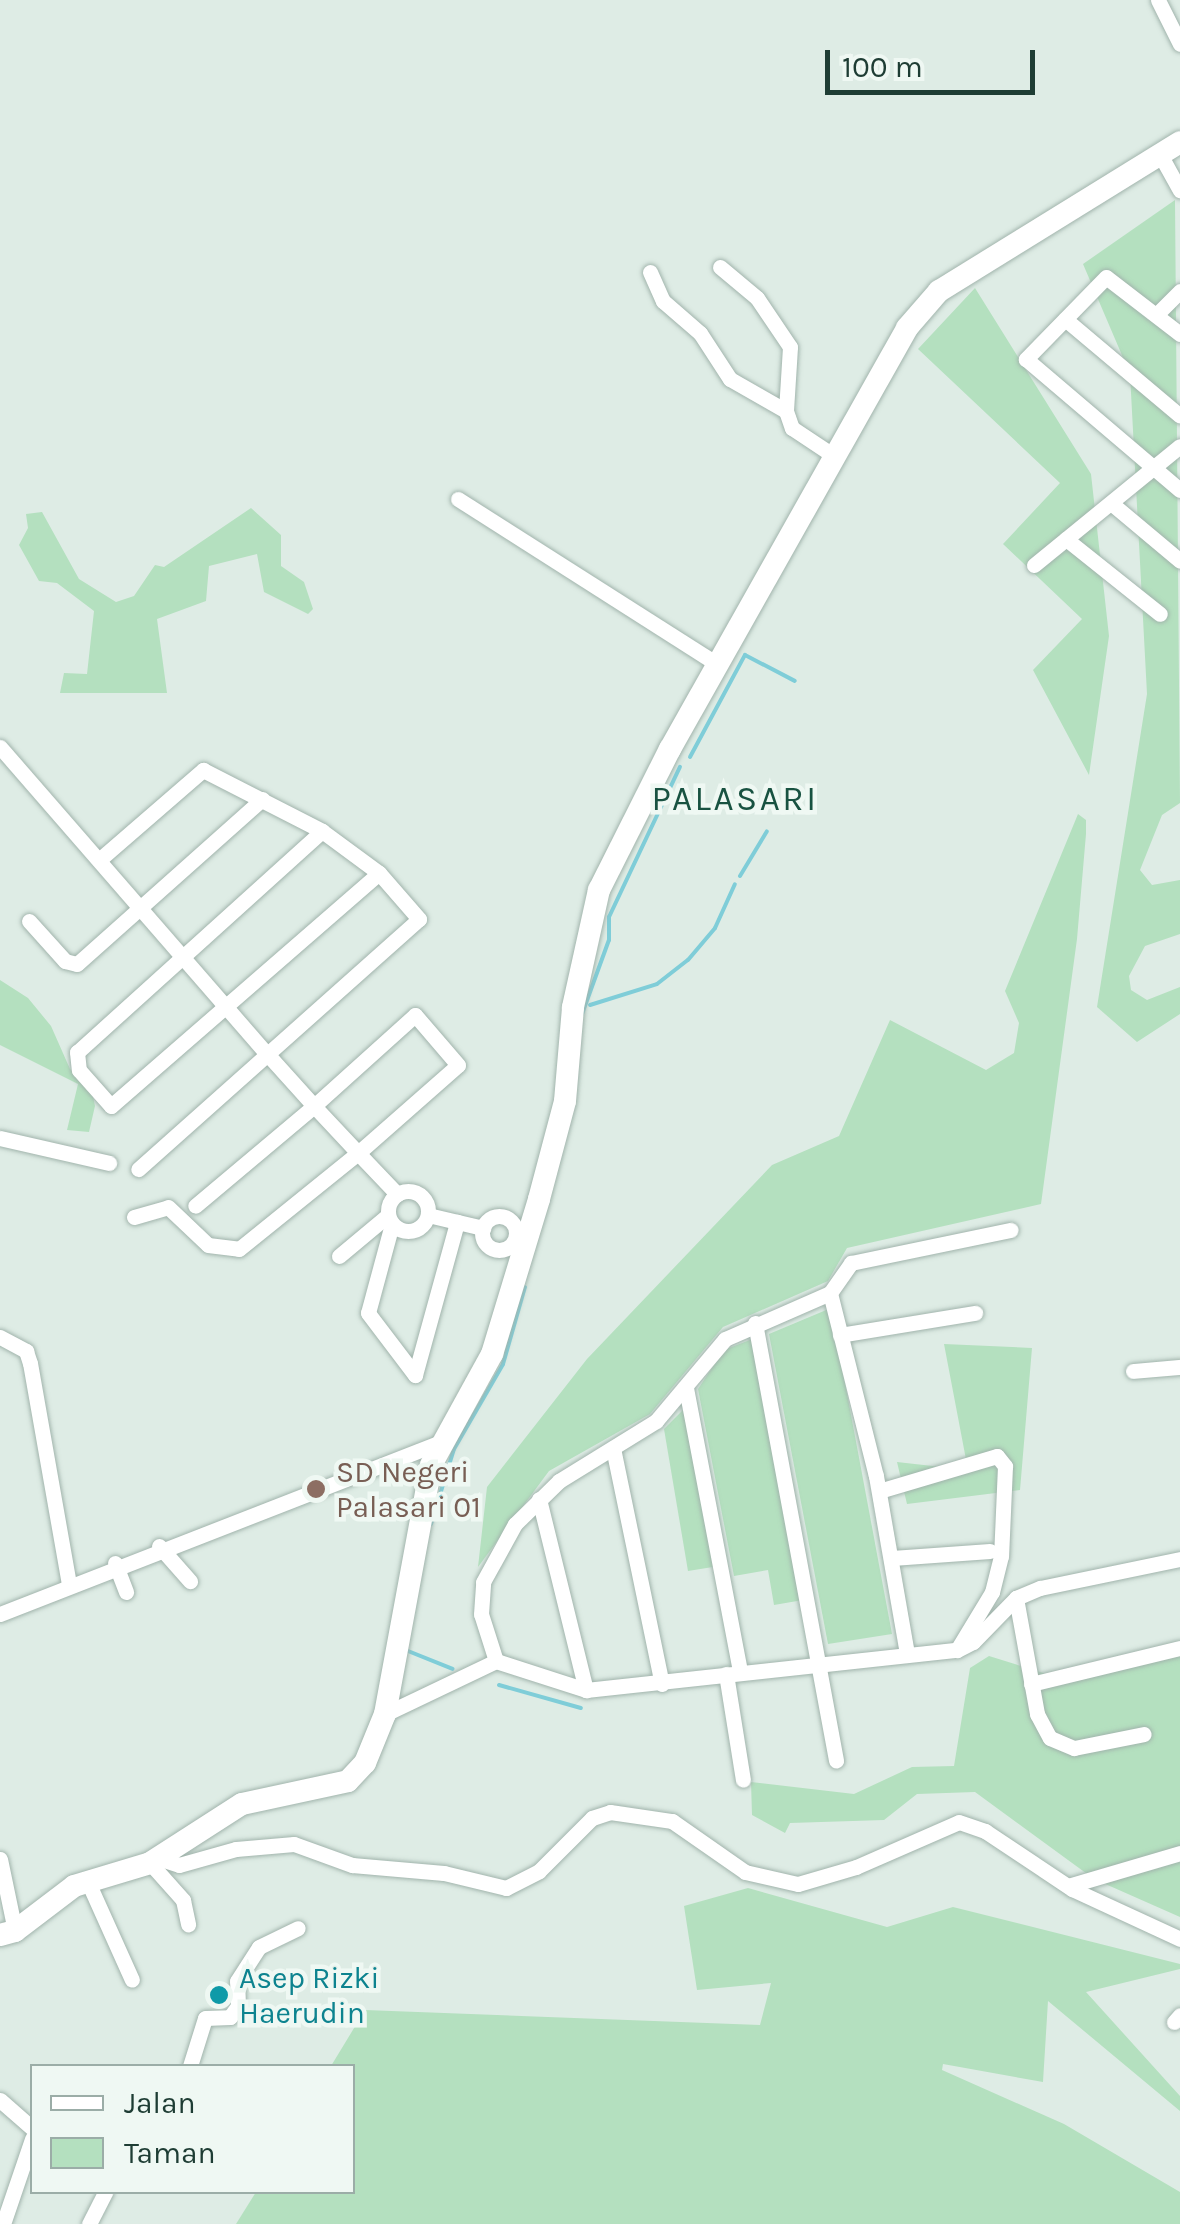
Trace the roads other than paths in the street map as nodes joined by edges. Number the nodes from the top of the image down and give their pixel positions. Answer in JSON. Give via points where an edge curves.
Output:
{"nodes":[{"id":1,"x":1158,"y":0,"type":"edge"},
{"id":2,"x":1180,"y":44,"type":"edge"},
{"id":3,"x":1171,"y":150,"type":"edge"},
{"id":4,"x":1180,"y":190,"type":"edge"},
{"id":5,"x":720,"y":267,"type":"dead end"},
{"id":6,"x":650,"y":272,"type":"dead end"},
{"id":7,"x":1180,"y":292,"type":"edge"},
{"id":8,"x":1156,"y":315,"type":"junction"},
{"id":9,"x":1065,"y":319,"type":"junction"},
{"id":10,"x":1180,"y":334,"type":"edge"},
{"id":11,"x":786,"y":410,"type":"junction"},
{"id":12,"x":1180,"y":416,"type":"edge"},
{"id":13,"x":1180,"y":446,"type":"edge"},
{"id":14,"x":831,"y":454,"type":"junction"},
{"id":15,"x":1154,"y":468,"type":"junction"},
{"id":16,"x":1180,"y":490,"type":"edge"},
{"id":17,"x":458,"y":500,"type":"dead end"},
{"id":18,"x":1111,"y":503,"type":"junction"},
{"id":19,"x":1066,"y":539,"type":"junction"},
{"id":20,"x":1180,"y":561,"type":"edge"},
{"id":21,"x":1034,"y":565,"type":"dead end"},
{"id":22,"x":1160,"y":614,"type":"dead end"},
{"id":23,"x":715,"y":663,"type":"junction"},
{"id":24,"x":0,"y":747,"type":"edge"},
{"id":25,"x":262,"y":799,"type":"junction"},
{"id":26,"x":322,"y":832,"type":"junction"},
{"id":27,"x":98,"y":860,"type":"junction"},
{"id":28,"x":379,"y":873,"type":"junction"},
{"id":29,"x":140,"y":909,"type":"junction"},
{"id":30,"x":29,"y":921,"type":"dead end"},
{"id":31,"x":183,"y":957,"type":"junction"},
{"id":32,"x":227,"y":1006,"type":"junction"},
{"id":33,"x":269,"y":1056,"type":"junction"},
{"id":34,"x":314,"y":1106,"type":"junction"},
{"id":35,"x":0,"y":1138,"type":"edge"},
{"id":36,"x":358,"y":1153,"type":"junction"},
{"id":37,"x":109,"y":1163,"type":"dead end"},
{"id":38,"x":138,"y":1169,"type":"dead end"},
{"id":39,"x":397,"y":1194,"type":"junction"},
{"id":40,"x":195,"y":1206,"type":"dead end"},
{"id":41,"x":428,"y":1216,"type":"junction"},
{"id":42,"x":134,"y":1217,"type":"dead end"},
{"id":43,"x":390,"y":1219,"type":"junction"},
{"id":44,"x":457,"y":1222,"type":"junction"},
{"id":45,"x":483,"y":1228,"type":"junction"},
{"id":46,"x":1012,"y":1230,"type":"dead end"},
{"id":47,"x":520,"y":1240,"type":"junction"},
{"id":48,"x":339,"y":1256,"type":"dead end"},
{"id":49,"x":830,"y":1293,"type":"junction"},
{"id":50,"x":975,"y":1313,"type":"dead end"},
{"id":51,"x":756,"y":1323,"type":"junction"},
{"id":52,"x":840,"y":1335,"type":"junction"},
{"id":53,"x":0,"y":1336,"type":"edge"},
{"id":54,"x":1180,"y":1367,"type":"edge"},
{"id":55,"x":1133,"y":1370,"type":"dead end"},
{"id":56,"x":686,"y":1388,"type":"junction"},
{"id":57,"x":442,"y":1441,"type":"junction"},
{"id":58,"x":613,"y":1448,"type":"junction"},
{"id":59,"x":879,"y":1491,"type":"junction"},
{"id":60,"x":539,"y":1499,"type":"junction"},
{"id":61,"x":160,"y":1546,"type":"junction"},
{"id":62,"x":990,"y":1551,"type":"dead end"},
{"id":63,"x":892,"y":1558,"type":"junction"},
{"id":64,"x":1180,"y":1559,"type":"edge"},
{"id":65,"x":115,"y":1564,"type":"junction"},
{"id":66,"x":190,"y":1581,"type":"dead end"},
{"id":67,"x":69,"y":1585,"type":"junction"},
{"id":68,"x":126,"y":1592,"type":"dead end"},
{"id":69,"x":1016,"y":1598,"type":"junction"},
{"id":70,"x":0,"y":1614,"type":"edge"},
{"id":71,"x":1180,"y":1648,"type":"edge"},
{"id":72,"x":957,"y":1650,"type":"junction"},
{"id":73,"x":907,"y":1653,"type":"junction"},
{"id":74,"x":496,"y":1661,"type":"junction"},
{"id":75,"x":823,"y":1662,"type":"junction"},
{"id":76,"x":733,"y":1673,"type":"junction"},
{"id":77,"x":662,"y":1684,"type":"junction"},
{"id":78,"x":1031,"y":1684,"type":"junction"},
{"id":79,"x":586,"y":1690,"type":"junction"},
{"id":80,"x":385,"y":1714,"type":"junction"},
{"id":81,"x":1144,"y":1734,"type":"dead end"},
{"id":82,"x":836,"y":1761,"type":"dead end"},
{"id":83,"x":743,"y":1780,"type":"dead end"},
{"id":84,"x":1180,"y":1854,"type":"edge"},
{"id":85,"x":0,"y":1859,"type":"edge"},
{"id":86,"x":154,"y":1860,"type":"junction"},
{"id":87,"x":88,"y":1882,"type":"junction"},
{"id":88,"x":1068,"y":1886,"type":"junction"},
{"id":89,"x":188,"y":1924,"type":"dead end"},
{"id":90,"x":298,"y":1928,"type":"dead end"},
{"id":91,"x":8,"y":1933,"type":"edge"},
{"id":92,"x":1179,"y":1937,"type":"edge"},
{"id":93,"x":132,"y":1980,"type":"dead end"},
{"id":94,"x":190,"y":2064,"type":"edge"},
{"id":95,"x":0,"y":2100,"type":"edge"},
{"id":96,"x":30,"y":2126,"type":"edge"},
{"id":97,"x":30,"y":2146,"type":"edge"},
{"id":98,"x":105,"y":2194,"type":"edge"},
{"id":99,"x":4,"y":2224,"type":"edge"},
{"id":100,"x":88,"y":2224,"type":"edge"}],
"edges":[{"from":1,"to":2,"type":"street"},
{"from":3,"to":4,"type":"street"},
{"from":3,"to":14,"type":"main road","via":[[939,291],[907,328]]},
{"from":5,"to":11,"type":"street","via":[[764,306],[790,348]]},
{"from":6,"to":11,"type":"street","via":[[663,301],[700,334],[730,378]]},
{"from":7,"to":8,"type":"street"},
{"from":8,"to":9,"type":"street","via":[[1106,277]]},
{"from":8,"to":10,"type":"street"},
{"from":9,"to":12,"type":"street"},
{"from":9,"to":15,"type":"street","via":[[1026,359]]},
{"from":11,"to":14,"type":"street","via":[[792,428]]},
{"from":13,"to":15,"type":"street"},
{"from":14,"to":23,"type":"main road"},
{"from":15,"to":16,"type":"street"},
{"from":15,"to":18,"type":"street"},
{"from":17,"to":23,"type":"street"},
{"from":18,"to":19,"type":"street"},
{"from":18,"to":20,"type":"street"},
{"from":19,"to":21,"type":"street"},
{"from":19,"to":22,"type":"street"},
{"from":23,"to":47,"type":"main road","via":[[599,890],[574,1007],[565,1101]]},
{"from":24,"to":27,"type":"street"},
{"from":25,"to":26,"type":"street"},
{"from":25,"to":27,"type":"street","via":[[220,776],[192,774]]},
{"from":25,"to":29,"type":"street"},
{"from":26,"to":28,"type":"street"},
{"from":26,"to":31,"type":"street"},
{"from":27,"to":29,"type":"street"},
{"from":28,"to":32,"type":"street"},
{"from":28,"to":33,"type":"street","via":[[419,923]]},
{"from":29,"to":30,"type":"street","via":[[77,964],[65,960]]},
{"from":29,"to":31,"type":"street"},
{"from":31,"to":32,"type":"street"},
{"from":31,"to":32,"type":"street","via":[[77,1052],[79,1070],[111,1106]]},
{"from":32,"to":33,"type":"street"},
{"from":33,"to":34,"type":"street"},
{"from":33,"to":38,"type":"street"},
{"from":34,"to":36,"type":"street"},
{"from":34,"to":36,"type":"street","via":[[415,1015],[458,1065]]},
{"from":34,"to":40,"type":"street"},
{"from":35,"to":37,"type":"street"},
{"from":36,"to":39,"type":"street"},
{"from":36,"to":42,"type":"street","via":[[239,1249],[208,1244],[168,1207]]},
{"from":39,"to":41,"type":"street","via":[[422,1196]]},
{"from":39,"to":43,"type":"street"},
{"from":41,"to":43,"type":"street","via":[[411,1232]]},
{"from":41,"to":44,"type":"street"},
{"from":43,"to":44,"type":"street","via":[[368,1313],[415,1375]]},
{"from":43,"to":48,"type":"street"},
{"from":44,"to":45,"type":"street"},
{"from":45,"to":47,"type":"street","via":[[492,1248]]},
{"from":45,"to":47,"type":"street","via":[[495,1216],[505,1217]]},
{"from":46,"to":49,"type":"street","via":[[852,1263]]},
{"from":47,"to":57,"type":"main road","via":[[492,1354]]},
{"from":49,"to":51,"type":"street"},
{"from":49,"to":52,"type":"street"},
{"from":50,"to":52,"type":"street"},
{"from":51,"to":56,"type":"street","via":[[725,1339]]},
{"from":51,"to":75,"type":"street"},
{"from":52,"to":59,"type":"street"},
{"from":53,"to":67,"type":"street","via":[[26,1351],[30,1363]]},
{"from":54,"to":55,"type":"street"},
{"from":56,"to":58,"type":"street","via":[[656,1422]]},
{"from":56,"to":76,"type":"street"},
{"from":57,"to":61,"type":"street","via":[[336,1488]]},
{"from":57,"to":80,"type":"main road","via":[[424,1488]]},
{"from":58,"to":60,"type":"street"},
{"from":58,"to":77,"type":"street"},
{"from":59,"to":63,"type":"street"},
{"from":59,"to":72,"type":"street","via":[[997,1456],[1005,1466],[1002,1556],[992,1592]]},
{"from":60,"to":74,"type":"street","via":[[507,1536],[482,1582],[481,1614]]},
{"from":60,"to":79,"type":"street"},
{"from":61,"to":65,"type":"street"},
{"from":61,"to":66,"type":"street"},
{"from":62,"to":63,"type":"street"},
{"from":63,"to":73,"type":"street"},
{"from":64,"to":69,"type":"street"},
{"from":65,"to":67,"type":"street"},
{"from":65,"to":68,"type":"street"},
{"from":67,"to":70,"type":"street"},
{"from":69,"to":72,"type":"street","via":[[974,1642]]},
{"from":69,"to":78,"type":"street"},
{"from":71,"to":78,"type":"street"},
{"from":72,"to":73,"type":"street"},
{"from":73,"to":75,"type":"street"},
{"from":74,"to":79,"type":"street"},
{"from":74,"to":80,"type":"street"},
{"from":75,"to":76,"type":"street"},
{"from":75,"to":82,"type":"street"},
{"from":76,"to":77,"type":"street"},
{"from":76,"to":83,"type":"street"},
{"from":77,"to":79,"type":"street"},
{"from":78,"to":81,"type":"street","via":[[1042,1726],[1063,1748]]},
{"from":80,"to":86,"type":"main road","via":[[366,1763],[348,1781],[242,1804]]},
{"from":84,"to":88,"type":"street"},
{"from":85,"to":91,"type":"street"},
{"from":86,"to":87,"type":"main road"},
{"from":86,"to":88,"type":"street","via":[[178,1864],[236,1848],[294,1844],[352,1865],[444,1873],[506,1888],[539,1871],[592,1818],[610,1812],[672,1821],[745,1872],[788,1884],[856,1867],[959,1822],[985,1831]]},
{"from":86,"to":89,"type":"street","via":[[184,1900]]},
{"from":87,"to":91,"type":"main road"},
{"from":87,"to":93,"type":"street"},
{"from":88,"to":92,"type":"street"},
{"from":90,"to":94,"type":"street","via":[[258,1948],[237,1981],[238,2006],[230,2017],[205,2018]]},
{"from":95,"to":96,"type":"street"},
{"from":97,"to":99,"type":"street"},
{"from":98,"to":100,"type":"street"}]}
